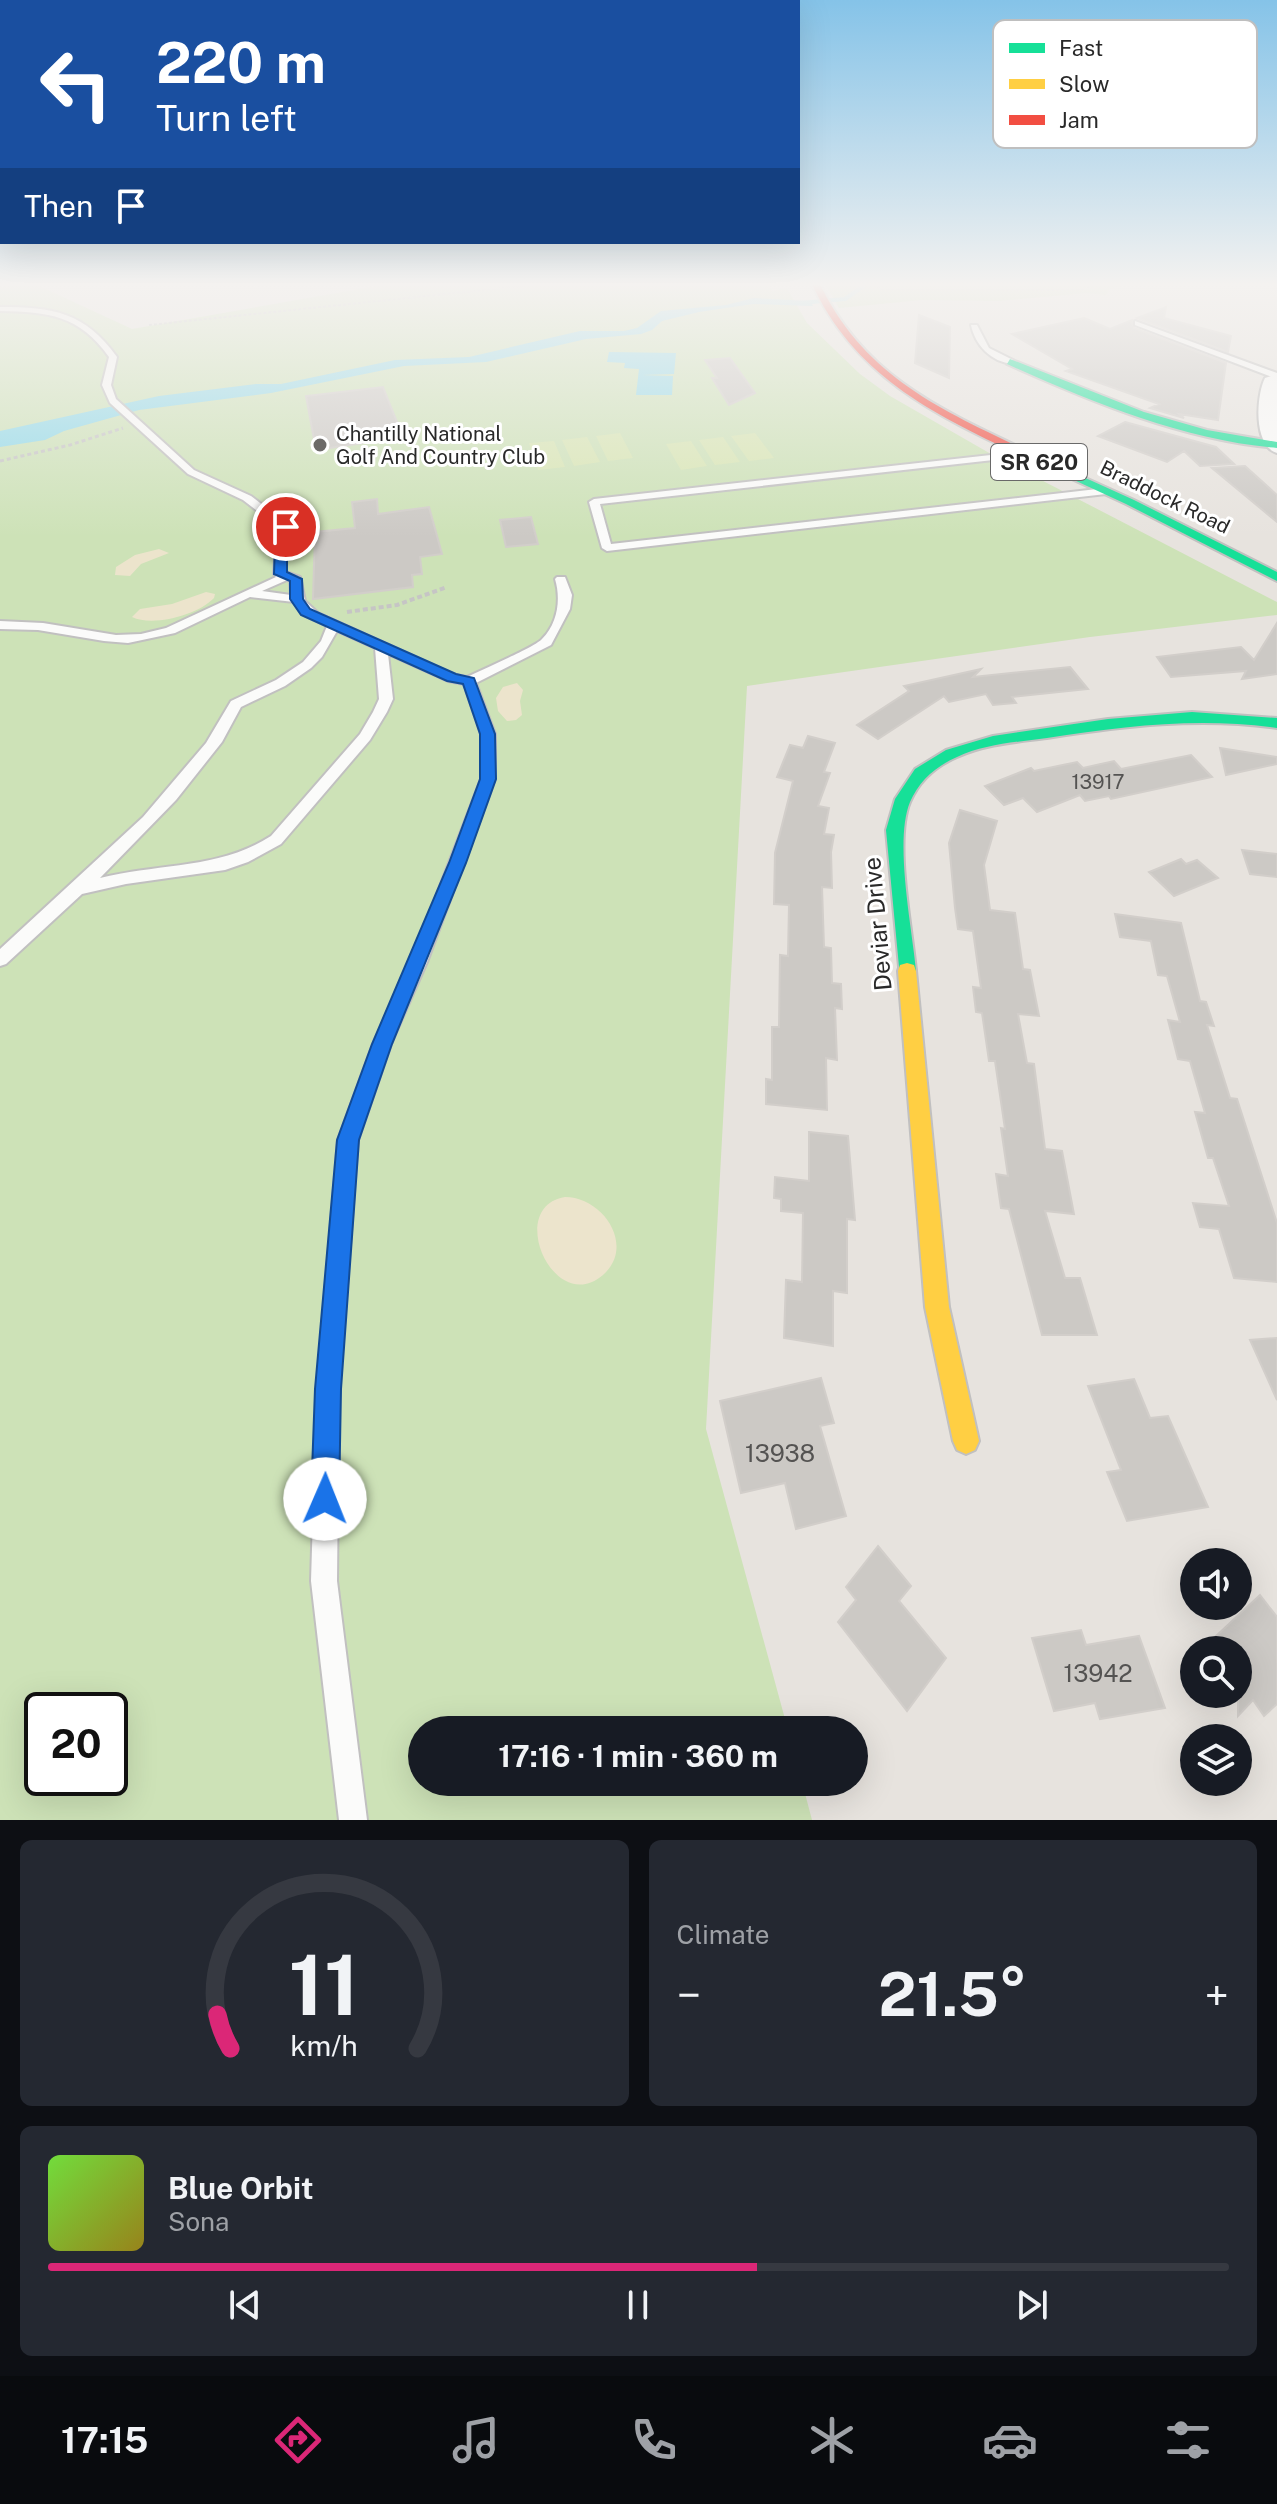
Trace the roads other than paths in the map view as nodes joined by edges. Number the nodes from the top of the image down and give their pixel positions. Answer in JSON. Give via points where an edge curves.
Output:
{"nodes":[{"id":1,"x":110,"y":367,"type":"edge"},
{"id":2,"x":877,"y":367,"type":"edge"},
{"id":3,"x":1021,"y":367,"type":"edge"},
{"id":4,"x":1251,"y":367,"type":"edge"},
{"id":5,"x":1277,"y":377,"type":"edge"},
{"id":6,"x":1276,"y":446,"type":"edge"},
{"id":7,"x":1026,"y":454,"type":"junction"},
{"id":8,"x":1106,"y":491,"type":"junction"},
{"id":9,"x":287,"y":576,"type":"junction"},
{"id":10,"x":1277,"y":577,"type":"edge"},
{"id":11,"x":561,"y":579,"type":"dead end"},
{"id":12,"x":249,"y":593,"type":"junction"},
{"id":13,"x":296,"y":599,"type":"junction"},
{"id":14,"x":0,"y":625,"type":"edge"},
{"id":15,"x":334,"y":625,"type":"junction"},
{"id":16,"x":381,"y":646,"type":"junction"},
{"id":17,"x":469,"y":681,"type":"junction"},
{"id":18,"x":1277,"y":723,"type":"edge"},
{"id":19,"x":81,"y":888,"type":"junction"},
{"id":20,"x":0,"y":959,"type":"edge"},
{"id":21,"x":966,"y":1441,"type":"dead end"},
{"id":22,"x":353,"y":1820,"type":"edge"}],
"edges":[{"from":1,"to":9,"type":"lane","via":[[107,394],[191,472],[247,498],[291,532],[281,542],[280,574]]},
{"from":2,"to":7,"type":"street","name":"Braddock Road","number":"SR 620","via":[[953,416]]},
{"from":3,"to":6,"type":"street","via":[[1142,419],[1205,436]]},
{"from":4,"to":5,"type":"lane"},
{"from":5,"to":6,"type":"street","via":[[1266,402]]},
{"from":7,"to":8,"type":"street","name":"Braddock Road","number":"SR 620"},
{"from":7,"to":8,"type":"lane","via":[[594,502],[607,548]]},
{"from":8,"to":10,"type":"street","name":"Braddock Road","number":"SR 620"},
{"from":9,"to":12,"type":"lane"},
{"from":9,"to":13,"type":"lane","via":[[296,579]]},
{"from":11,"to":17,"type":"lane","via":[[564,609],[547,642]]},
{"from":12,"to":13,"type":"lane"},
{"from":12,"to":14,"type":"lane","via":[[181,627],[141,638]]},
{"from":13,"to":15,"type":"lane","via":[[306,612]]},
{"from":15,"to":16,"type":"lane"},
{"from":15,"to":19,"type":"lane","via":[[323,651],[308,666],[236,704],[226,728],[176,792]]},
{"from":16,"to":17,"type":"lane"},
{"from":16,"to":19,"type":"lane","via":[[386,699],[380,712],[365,737],[276,840],[221,866]]},
{"from":17,"to":22,"type":"lane","via":[[488,734],[488,779],[348,1140],[328,1389],[324,1581]]},
{"from":18,"to":21,"type":"street","name":"Deviar Drive","via":[[1193,713],[980,744],[935,762],[914,780],[896,814],[937,1307]]},
{"from":19,"to":20,"type":"lane"}]}
